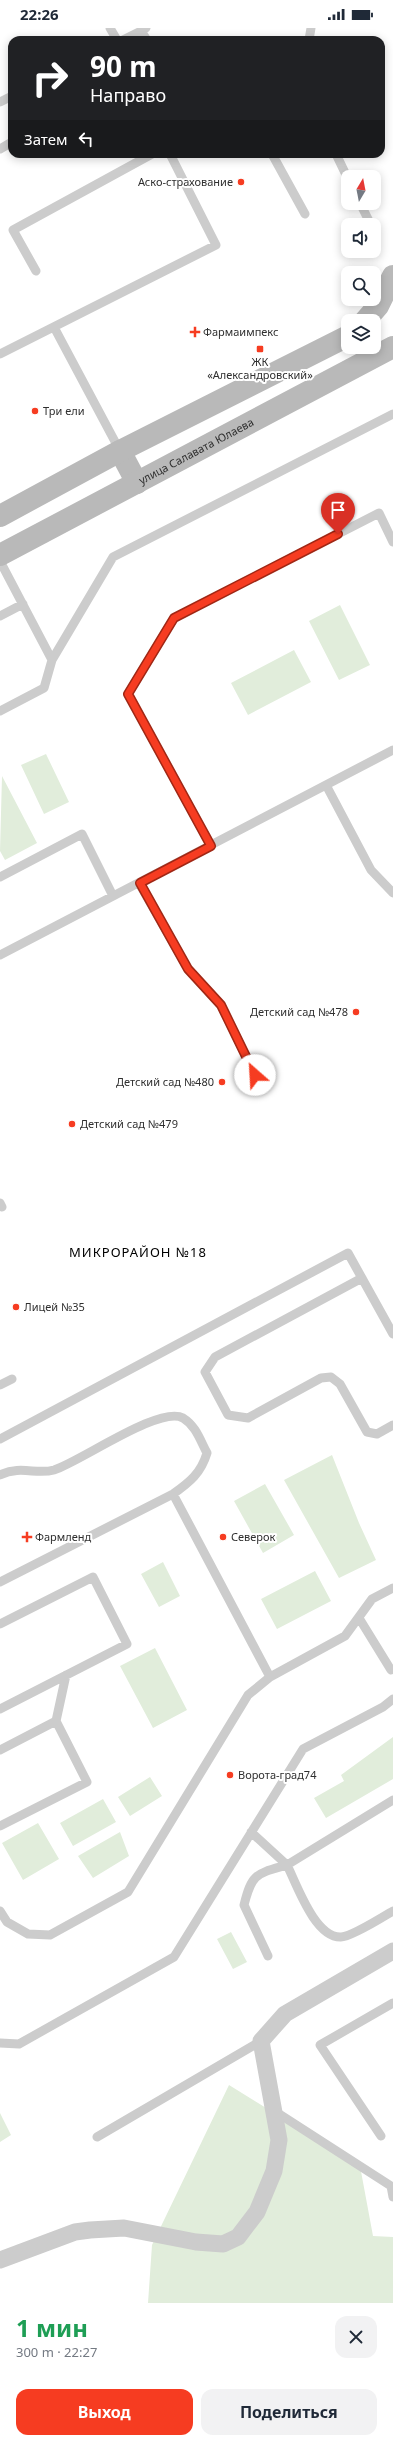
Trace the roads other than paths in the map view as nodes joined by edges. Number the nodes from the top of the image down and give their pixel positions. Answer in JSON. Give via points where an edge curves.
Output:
{"nodes":[{"id":1,"x":143,"y":30,"type":"edge"},
{"id":2,"x":131,"y":36,"type":"edge"},
{"id":3,"x":145,"y":158,"type":"edge"},
{"id":4,"x":172,"y":158,"type":"edge"},
{"id":5,"x":274,"y":158,"type":"edge"},
{"id":6,"x":338,"y":158,"type":"edge"},
{"id":7,"x":344,"y":170,"type":"edge"},
{"id":8,"x":306,"y":214,"type":"dead end"},
{"id":9,"x":36,"y":271,"type":"dead end"},
{"id":10,"x":393,"y":276,"type":"edge"},
{"id":11,"x":393,"y":313,"type":"edge"},
{"id":12,"x":371,"y":314,"type":"edge"},
{"id":13,"x":381,"y":319,"type":"edge"},
{"id":14,"x":54,"y":329,"type":"junction"},
{"id":15,"x":341,"y":340,"type":"edge"},
{"id":16,"x":393,"y":347,"type":"edge"},
{"id":17,"x":0,"y":354,"type":"edge"},
{"id":18,"x":393,"y":366,"type":"edge"},
{"id":19,"x":355,"y":368,"type":"junction"},
{"id":20,"x":393,"y":414,"type":"edge"},
{"id":21,"x":120,"y":450,"type":"junction"},
{"id":22,"x":137,"y":483,"type":"junction"},
{"id":23,"x":0,"y":516,"type":"edge"},
{"id":24,"x":393,"y":542,"type":"edge"},
{"id":25,"x":0,"y":555,"type":"edge"},
{"id":26,"x":0,"y":561,"type":"edge"},
{"id":27,"x":22,"y":604,"type":"junction"},
{"id":28,"x":0,"y":616,"type":"edge"},
{"id":29,"x":52,"y":660,"type":"junction"},
{"id":30,"x":0,"y":711,"type":"edge"},
{"id":31,"x":393,"y":750,"type":"edge"},
{"id":32,"x":326,"y":785,"type":"junction"},
{"id":33,"x":211,"y":846,"type":"junction"},
{"id":34,"x":0,"y":877,"type":"edge"},
{"id":35,"x":140,"y":883,"type":"junction"},
{"id":36,"x":393,"y":893,"type":"edge"},
{"id":37,"x":113,"y":896,"type":"junction"},
{"id":38,"x":0,"y":955,"type":"edge"},
{"id":39,"x":255,"y":1075,"type":"dead end"},
{"id":40,"x":362,"y":1278,"type":"junction"},
{"id":41,"x":393,"y":1334,"type":"edge"},
{"id":42,"x":12,"y":1379,"type":"dead end"},
{"id":43,"x":0,"y":1385,"type":"edge"},
{"id":44,"x":393,"y":1425,"type":"edge"},
{"id":45,"x":0,"y":1439,"type":"edge"},
{"id":46,"x":0,"y":1474,"type":"edge"},
{"id":47,"x":173,"y":1494,"type":"junction"},
{"id":48,"x":0,"y":1582,"type":"edge"},
{"id":49,"x":393,"y":1588,"type":"edge"},
{"id":50,"x":359,"y":1618,"type":"junction"},
{"id":51,"x":1,"y":1621,"type":"edge"},
{"id":52,"x":392,"y":1671,"type":"edge"},
{"id":53,"x":66,"y":1675,"type":"junction"},
{"id":54,"x":270,"y":1677,"type":"junction"},
{"id":55,"x":393,"y":1699,"type":"edge"},
{"id":56,"x":0,"y":1708,"type":"edge"},
{"id":57,"x":56,"y":1721,"type":"junction"},
{"id":58,"x":0,"y":1750,"type":"edge"},
{"id":59,"x":393,"y":1800,"type":"edge"},
{"id":60,"x":0,"y":1826,"type":"edge"},
{"id":61,"x":251,"y":1832,"type":"junction"},
{"id":62,"x":287,"y":1865,"type":"junction"},
{"id":63,"x":0,"y":1911,"type":"edge"},
{"id":64,"x":393,"y":1911,"type":"edge"},
{"id":65,"x":393,"y":1951,"type":"edge"},
{"id":66,"x":268,"y":1956,"type":"dead end"},
{"id":67,"x":393,"y":2003,"type":"edge"},
{"id":68,"x":261,"y":2041,"type":"junction"},
{"id":69,"x":0,"y":2042,"type":"edge"},
{"id":70,"x":273,"y":2110,"type":"junction"},
{"id":71,"x":381,"y":2136,"type":"dead end"},
{"id":72,"x":98,"y":2137,"type":"dead end"},
{"id":73,"x":393,"y":2197,"type":"edge"},
{"id":74,"x":0,"y":2260,"type":"edge"}],
"edges":[{"from":1,"to":2,"type":"lane"},
{"from":3,"to":9,"type":"lane","via":[[13,230]]},
{"from":4,"to":14,"type":"lane","via":[[216,245]]},
{"from":5,"to":8,"type":"lane"},
{"from":6,"to":7,"type":"lane"},
{"from":10,"to":12,"type":"street","via":[[378,306]]},
{"from":11,"to":13,"type":"street"},
{"from":14,"to":17,"type":"lane"},
{"from":14,"to":21,"type":"lane"},
{"from":15,"to":21,"type":"street"},
{"from":16,"to":19,"type":"street","name":"улица Салавата Юлаева"},
{"from":18,"to":19,"type":"street"},
{"from":19,"to":22,"type":"street","name":"улица Салавата Юлаева"},
{"from":20,"to":29,"type":"lane","via":[[113,557]]},
{"from":21,"to":22,"type":"street"},
{"from":21,"to":23,"type":"street"},
{"from":22,"to":25,"type":"street","name":"улица Салавата Юлаева"},
{"from":24,"to":33,"type":"lane","via":[[379,513],[174,618],[128,694]]},
{"from":26,"to":27,"type":"lane"},
{"from":27,"to":28,"type":"lane"},
{"from":27,"to":29,"type":"lane"},
{"from":29,"to":30,"type":"lane","via":[[44,688]]},
{"from":31,"to":32,"type":"lane"},
{"from":32,"to":33,"type":"lane"},
{"from":32,"to":36,"type":"lane","via":[[371,870]]},
{"from":33,"to":35,"type":"lane"},
{"from":34,"to":37,"type":"lane","via":[[82,834]]},
{"from":35,"to":37,"type":"lane"},
{"from":35,"to":39,"type":"lane","via":[[188,969],[221,1005]]},
{"from":37,"to":38,"type":"lane"},
{"from":40,"to":41,"type":"lane"},
{"from":40,"to":44,"type":"lane","via":[[215,1357],[205,1372],[228,1415],[248,1418],[321,1378],[331,1377],[340,1384],[367,1432],[377,1434]]},
{"from":40,"to":45,"type":"lane","via":[[348,1253]]},
{"from":42,"to":43,"type":"lane"},
{"from":46,"to":47,"type":"lane","via":[[12,1469],[53,1470],[160,1417],[181,1417],[194,1428],[207,1453],[202,1468],[191,1482]]},
{"from":47,"to":48,"type":"lane"},
{"from":47,"to":54,"type":"lane"},
{"from":49,"to":50,"type":"lane","via":[[372,1599]]},
{"from":50,"to":52,"type":"lane"},
{"from":50,"to":54,"type":"lane","via":[[345,1636]]},
{"from":51,"to":53,"type":"lane","via":[[93,1577],[127,1644]]},
{"from":53,"to":56,"type":"lane"},
{"from":53,"to":57,"type":"lane"},
{"from":54,"to":63,"type":"lane","via":[[248,1695],[128,1892],[50,1935],[28,1934],[7,1922]]},
{"from":55,"to":61,"type":"lane","via":[[383,1707],[303,1749]]},
{"from":57,"to":58,"type":"lane"},
{"from":57,"to":60,"type":"lane","via":[[87,1782]]},
{"from":59,"to":62,"type":"lane"},
{"from":61,"to":62,"type":"lane"},
{"from":61,"to":69,"type":"lane","via":[[174,1957],[19,2044]]},
{"from":62,"to":64,"type":"lane","via":[[318,1925],[328,1935],[342,1938]]},
{"from":62,"to":66,"type":"lane","via":[[260,1873],[250,1884],[244,1905]]},
{"from":65,"to":68,"type":"street","via":[[285,2014]]},
{"from":67,"to":71,"type":"lane","via":[[320,2045]]},
{"from":68,"to":70,"type":"street"},
{"from":68,"to":72,"type":"lane"},
{"from":70,"to":73,"type":"lane","via":[[391,2186]]},
{"from":70,"to":74,"type":"street","via":[[279,2140],[274,2171],[257,2212],[238,2236],[223,2244],[196,2242],[124,2228],[90,2230],[75,2232]]}]}
